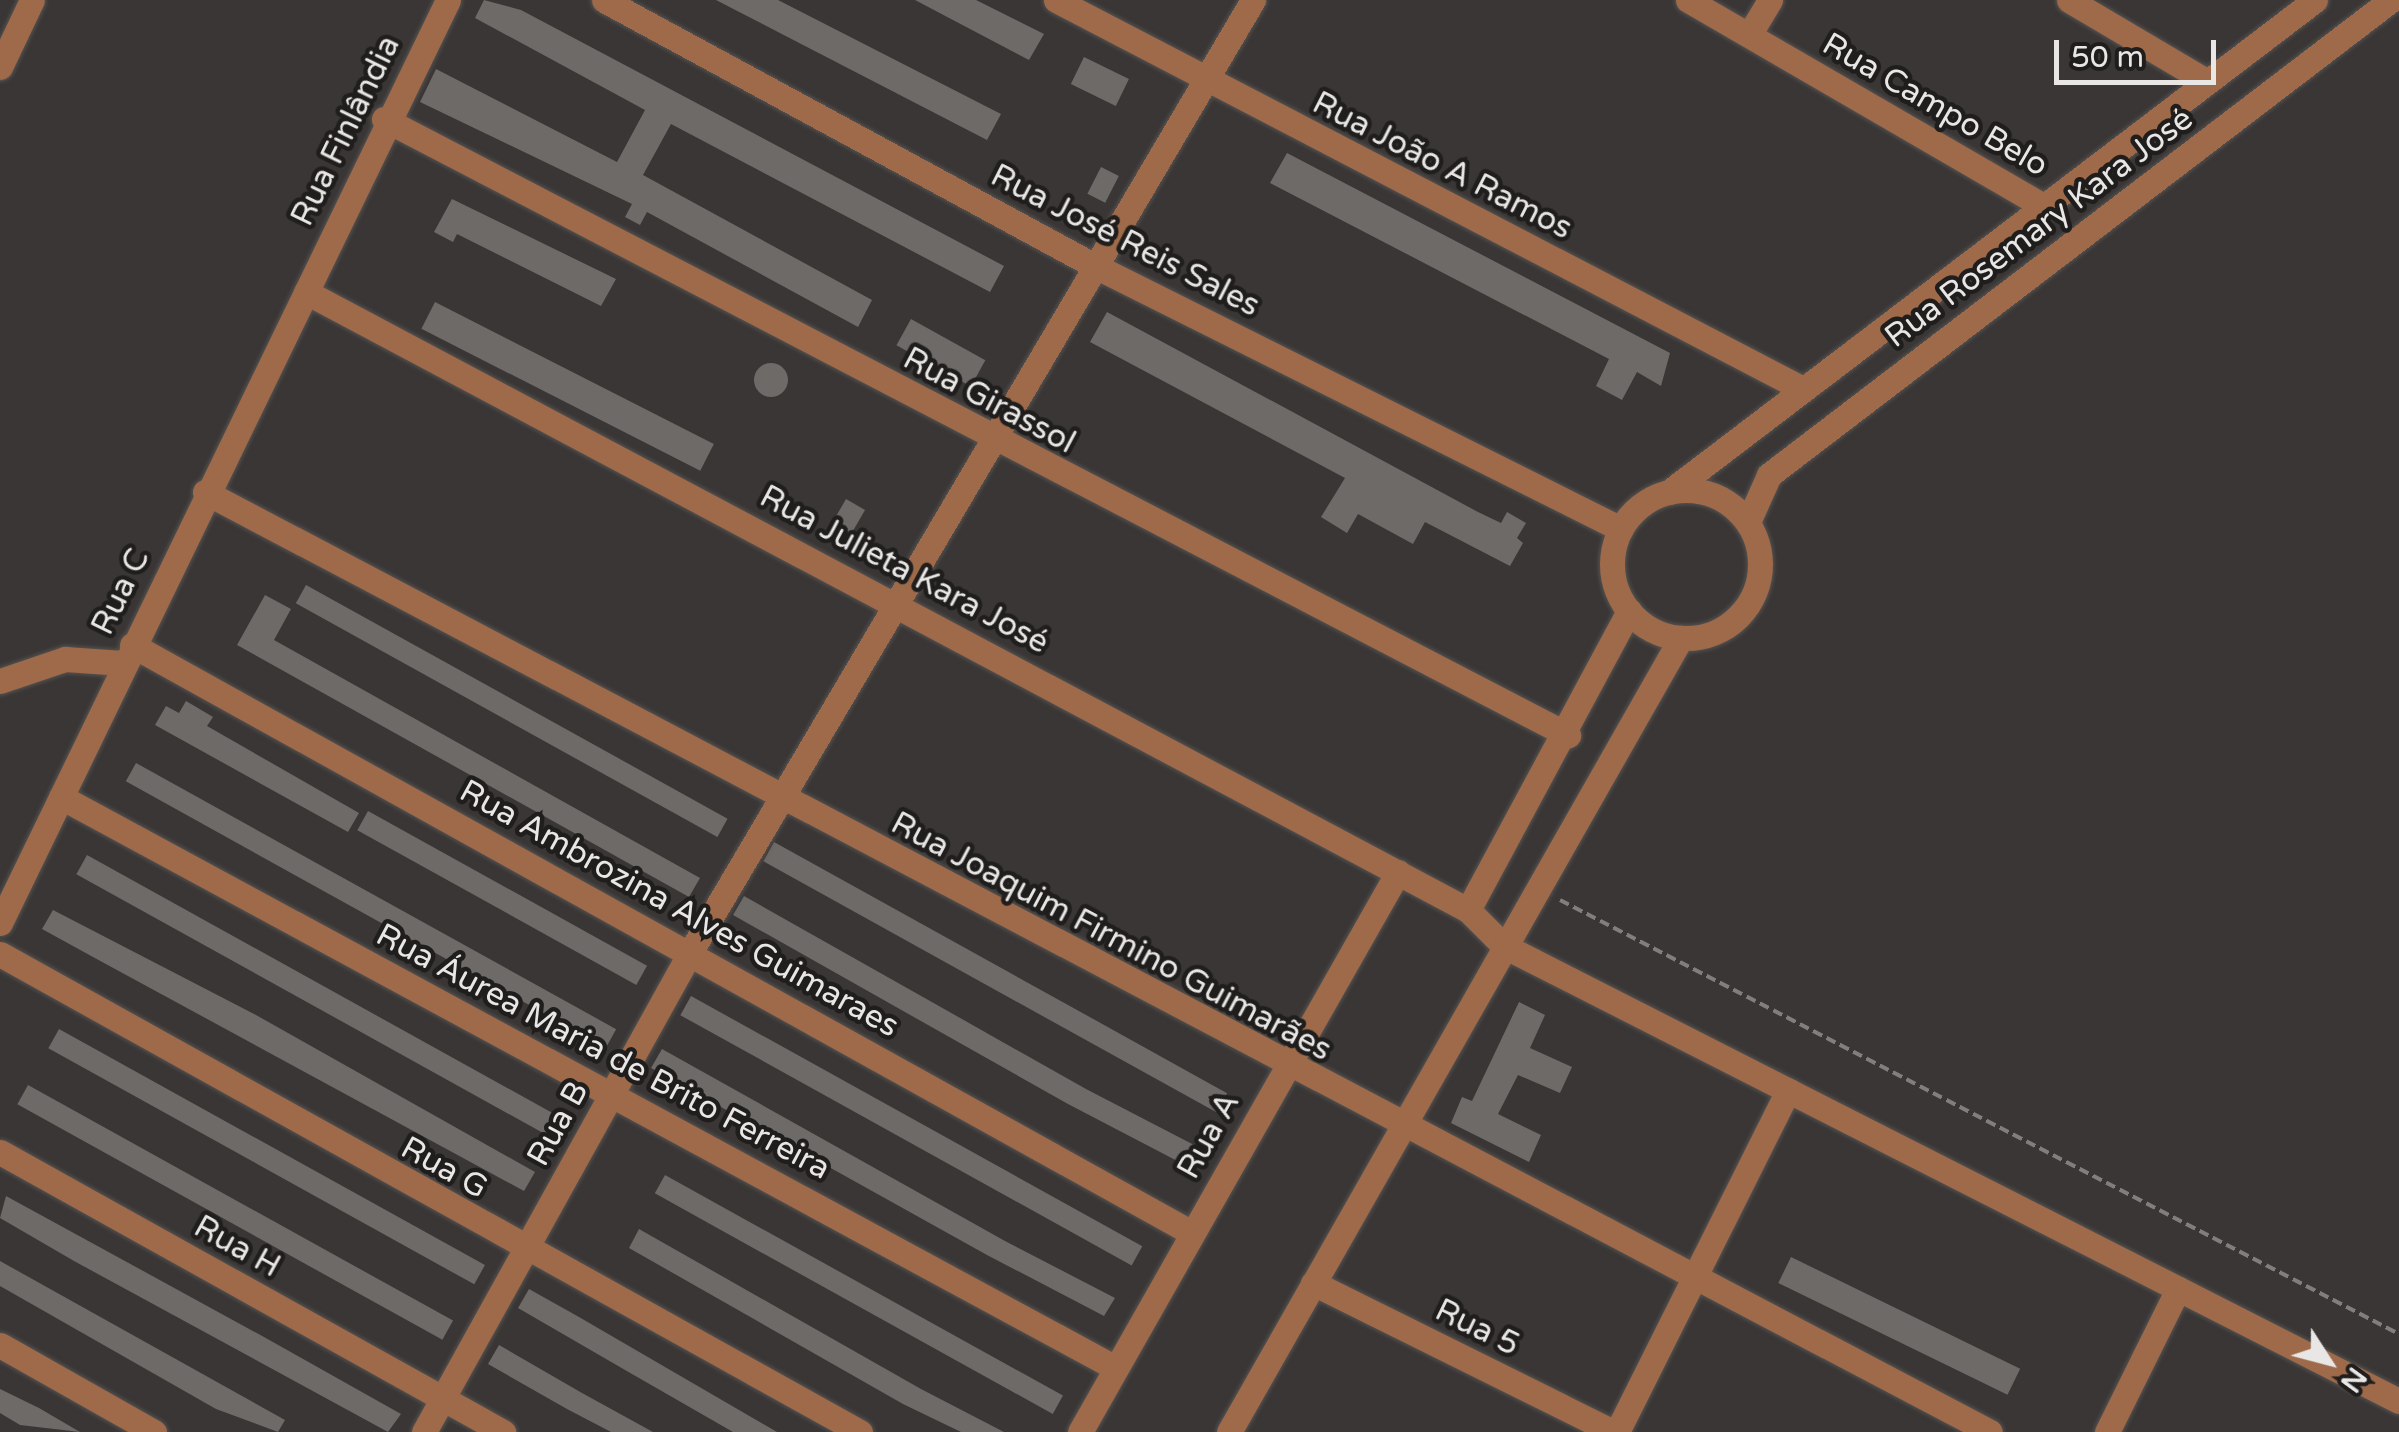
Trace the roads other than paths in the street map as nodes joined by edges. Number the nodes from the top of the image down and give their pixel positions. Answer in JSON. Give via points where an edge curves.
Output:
{"nodes":[{"id":1,"x":32,"y":0,"type":"edge"},
{"id":2,"x":448,"y":0,"type":"edge"},
{"id":3,"x":604,"y":0,"type":"edge"},
{"id":4,"x":1056,"y":0,"type":"edge"},
{"id":5,"x":1253,"y":0,"type":"edge"},
{"id":6,"x":1688,"y":0,"type":"edge"},
{"id":7,"x":1770,"y":0,"type":"edge"},
{"id":8,"x":2069,"y":0,"type":"edge"},
{"id":9,"x":2316,"y":0,"type":"edge"},
{"id":10,"x":2390,"y":0,"type":"edge"},
{"id":11,"x":1749,"y":35,"type":"junction"},
{"id":12,"x":6,"y":43,"type":"edge"},
{"id":13,"x":0,"y":67,"type":"edge"},
{"id":14,"x":1206,"y":80,"type":"junction"},
{"id":15,"x":2206,"y":81,"type":"junction"},
{"id":16,"x":384,"y":118,"type":"junction"},
{"id":17,"x":2045,"y":207,"type":"junction"},
{"id":18,"x":1095,"y":266,"type":"junction"},
{"id":19,"x":306,"y":292,"type":"junction"},
{"id":20,"x":1799,"y":387,"type":"junction"},
{"id":21,"x":991,"y":440,"type":"junction"},
{"id":22,"x":204,"y":492,"type":"junction"},
{"id":23,"x":1668,"y":492,"type":"junction"},
{"id":24,"x":1748,"y":522,"type":"junction"},
{"id":25,"x":1622,"y":528,"type":"junction"},
{"id":26,"x":896,"y":601,"type":"junction"},
{"id":27,"x":1629,"y":611,"type":"junction"},
{"id":28,"x":1681,"y":638,"type":"junction"},
{"id":29,"x":128,"y":654,"type":"junction"},
{"id":30,"x":0,"y":681,"type":"edge"},
{"id":31,"x":1568,"y":734,"type":"junction"},
{"id":32,"x":61,"y":797,"type":"junction"},
{"id":33,"x":781,"y":798,"type":"junction"},
{"id":34,"x":1398,"y":872,"type":"junction"},
{"id":35,"x":1468,"y":910,"type":"junction"},
{"id":36,"x":0,"y":923,"type":"edge"},
{"id":37,"x":1504,"y":946,"type":"junction"},
{"id":38,"x":691,"y":951,"type":"junction"},
{"id":39,"x":0,"y":954,"type":"edge"},
{"id":40,"x":1283,"y":1067,"type":"junction"},
{"id":41,"x":1788,"y":1090,"type":"junction"},
{"id":42,"x":612,"y":1094,"type":"junction"},
{"id":43,"x":1398,"y":1127,"type":"junction"},
{"id":44,"x":0,"y":1152,"type":"edge"},
{"id":45,"x":1192,"y":1234,"type":"junction"},
{"id":46,"x":524,"y":1250,"type":"junction"},
{"id":47,"x":1693,"y":1279,"type":"junction"},
{"id":48,"x":1312,"y":1283,"type":"junction"},
{"id":49,"x":2178,"y":1288,"type":"junction"},
{"id":50,"x":0,"y":1345,"type":"edge"},
{"id":51,"x":1114,"y":1368,"type":"junction"},
{"id":52,"x":442,"y":1398,"type":"junction"},
{"id":53,"x":2399,"y":1401,"type":"edge"},
{"id":54,"x":154,"y":1432,"type":"edge"},
{"id":55,"x":424,"y":1432,"type":"edge"},
{"id":56,"x":502,"y":1432,"type":"edge"},
{"id":57,"x":860,"y":1432,"type":"edge"},
{"id":58,"x":1080,"y":1432,"type":"edge"},
{"id":59,"x":1230,"y":1432,"type":"edge"},
{"id":60,"x":1615,"y":1432,"type":"edge"},
{"id":61,"x":1990,"y":1432,"type":"edge"},
{"id":62,"x":2107,"y":1432,"type":"edge"}],
"edges":[{"from":1,"to":12,"type":"street"},
{"from":2,"to":16,"type":"street","name":"Rua Finlândia"},
{"from":3,"to":18,"type":"street","name":"Rua José Reis Sales"},
{"from":4,"to":14,"type":"street","name":"Rua João A Ramos"},
{"from":5,"to":14,"type":"street","name":"Rua B"},
{"from":6,"to":11,"type":"street","name":"Rua Campo Belo"},
{"from":7,"to":11,"type":"street"},
{"from":8,"to":15,"type":"street"},
{"from":9,"to":15,"type":"street","name":"Rua Rosemary Kara José"},
{"from":10,"to":24,"type":"street","name":"Rua Rosemary Kara José","via":[[1770,476]]},
{"from":11,"to":17,"type":"street","name":"Rua Campo Belo"},
{"from":12,"to":13,"type":"street"},
{"from":14,"to":18,"type":"street","name":"Rua B"},
{"from":14,"to":20,"type":"street","name":"Rua João A Ramos"},
{"from":15,"to":17,"type":"street","name":"Rua Rosemary Kara José"},
{"from":16,"to":19,"type":"street","name":"Rua Finlândia"},
{"from":16,"to":21,"type":"street","name":"Rua Girassol"},
{"from":17,"to":20,"type":"street","name":"Rua Rosemary Kara José"},
{"from":18,"to":21,"type":"street","name":"Rua B"},
{"from":18,"to":25,"type":"street","name":"Rua José Reis Sales"},
{"from":19,"to":22,"type":"street","name":"Rua C"},
{"from":19,"to":26,"type":"street","name":"Rua Julieta Kara José"},
{"from":20,"to":23,"type":"street","name":"Rua Rosemary Kara José"},
{"from":21,"to":26,"type":"street","name":"Rua B"},
{"from":21,"to":31,"type":"street","name":"Rua Girassol"},
{"from":22,"to":29,"type":"street","name":"Rua C"},
{"from":22,"to":33,"type":"street","name":"Rua Joaquim Firmino Guimarães"},
{"from":23,"to":24,"type":"street","via":[[1714,495]]},
{"from":23,"to":25,"type":"street","name":"Rua Rosemary Kara José"},
{"from":24,"to":28,"type":"street","via":[[1760,560],[1750,600],[1722,629]]},
{"from":25,"to":27,"type":"street","via":[[1614,580]]},
{"from":26,"to":33,"type":"street","name":"Rua B"},
{"from":26,"to":34,"type":"street","name":"Rua Julieta Kara José"},
{"from":27,"to":28,"type":"street"},
{"from":27,"to":31,"type":"street"},
{"from":28,"to":37,"type":"street"},
{"from":29,"to":30,"type":"street","via":[[64,659]]},
{"from":29,"to":32,"type":"street","name":"Rua C"},
{"from":29,"to":38,"type":"street","name":"Rua Ambrozina Alves Guimaraes"},
{"from":31,"to":35,"type":"street"},
{"from":32,"to":36,"type":"street","name":"Rua C"},
{"from":32,"to":42,"type":"street","name":"Rua Áurea Maria de Brito Ferreira"},
{"from":33,"to":38,"type":"street","name":"Rua B"},
{"from":33,"to":40,"type":"street","name":"Rua Joaquim Firmino Guimarães"},
{"from":34,"to":35,"type":"street","name":"Rua Julieta Kara José"},
{"from":34,"to":40,"type":"street","name":"Rua A"},
{"from":35,"to":37,"type":"street","name":"Rua Julieta Kara José"},
{"from":37,"to":41,"type":"street","name":"Rua Julieta Kara José"},
{"from":37,"to":43,"type":"street"},
{"from":38,"to":42,"type":"street","name":"Rua B"},
{"from":38,"to":45,"type":"street","name":"Rua Ambrozina Alves Guimaraes"},
{"from":39,"to":46,"type":"street","name":"Rua G"},
{"from":40,"to":43,"type":"street","name":"Rua Joaquim Firmino Guimarães"},
{"from":40,"to":45,"type":"street","name":"Rua A"},
{"from":41,"to":47,"type":"street"},
{"from":41,"to":49,"type":"street","name":"Rua Julieta Kara José"},
{"from":42,"to":46,"type":"street","name":"Rua B"},
{"from":42,"to":51,"type":"street","name":"Rua Áurea Maria de Brito Ferreira"},
{"from":43,"to":47,"type":"street","name":"Rua Joaquim Firmino Guimarães"},
{"from":43,"to":48,"type":"street"},
{"from":44,"to":52,"type":"street","name":"Rua H"},
{"from":45,"to":51,"type":"street","name":"Rua A"},
{"from":46,"to":52,"type":"street","name":"Rua B"},
{"from":46,"to":57,"type":"street","name":"Rua G"},
{"from":47,"to":60,"type":"street"},
{"from":47,"to":61,"type":"street","name":"Rua Joaquim Firmino Guimarães"},
{"from":48,"to":59,"type":"street"},
{"from":48,"to":60,"type":"street","name":"Rua 5"},
{"from":49,"to":53,"type":"street","name":"Rua Julieta Kara José"},
{"from":49,"to":62,"type":"street"},
{"from":50,"to":54,"type":"street"},
{"from":51,"to":58,"type":"street","name":"Rua A"},
{"from":52,"to":55,"type":"street","name":"Rua B"},
{"from":52,"to":56,"type":"street","name":"Rua H"}]}
